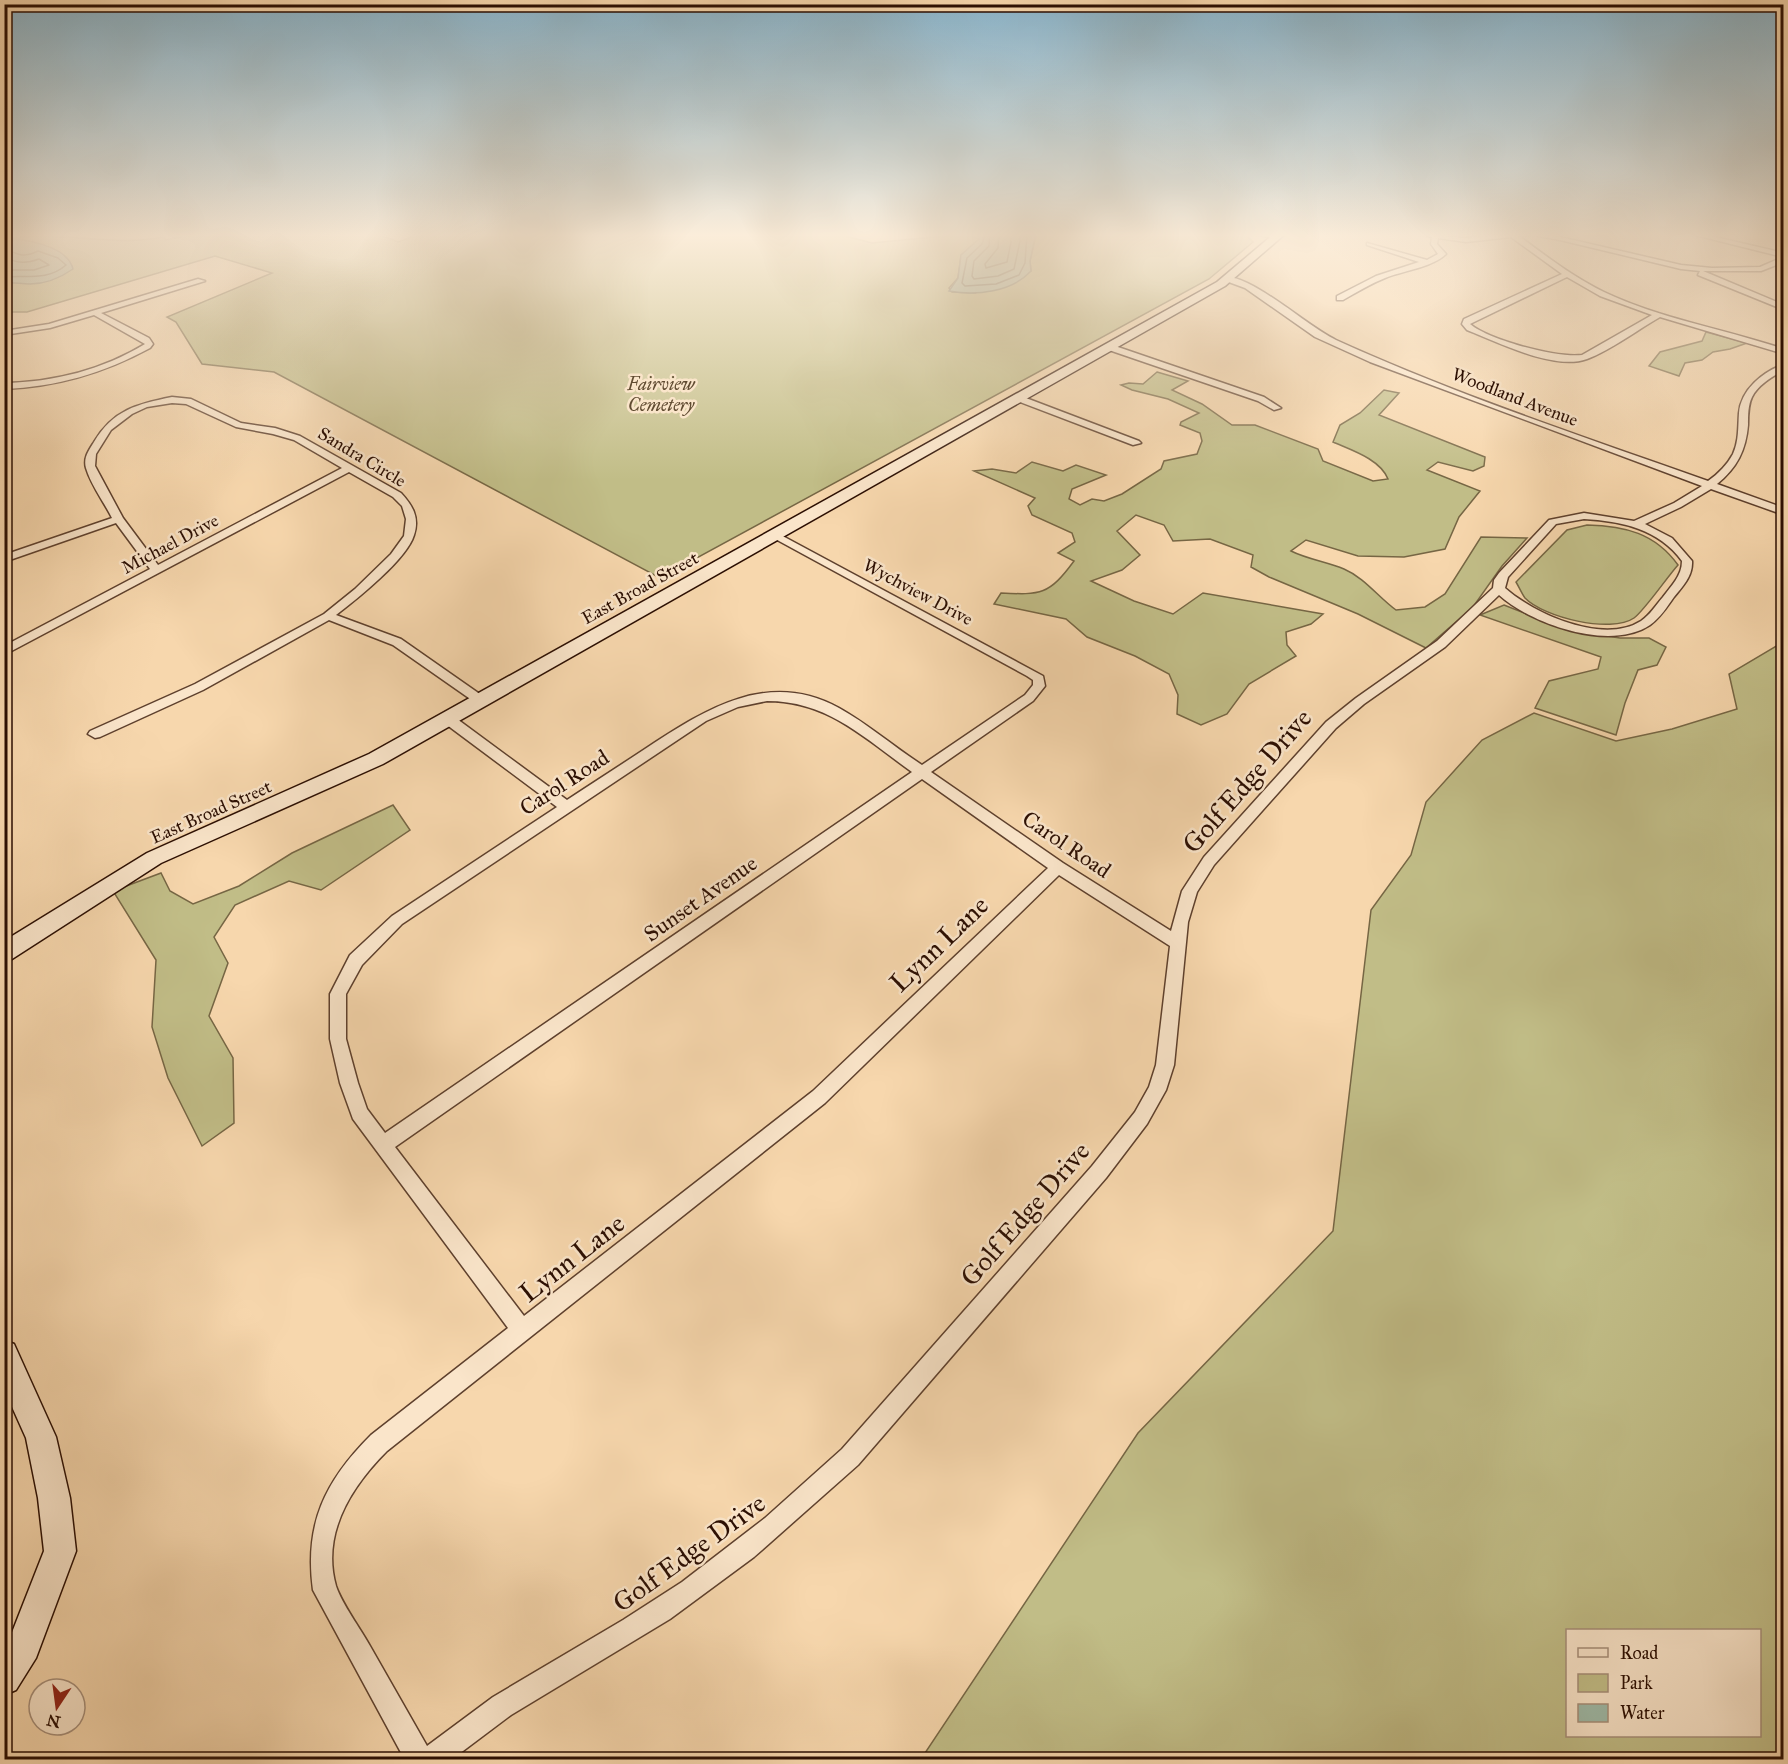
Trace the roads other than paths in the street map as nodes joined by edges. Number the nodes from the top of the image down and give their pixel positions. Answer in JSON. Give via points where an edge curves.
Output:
{"nodes":[{"id":1,"x":87,"y":315,"type":"edge"},
{"id":2,"x":99,"y":315,"type":"edge"},
{"id":3,"x":1163,"y":315,"type":"edge"},
{"id":4,"x":1288,"y":315,"type":"edge"},
{"id":5,"x":1479,"y":315,"type":"edge"},
{"id":6,"x":1658,"y":315,"type":"edge"},
{"id":7,"x":1664,"y":315,"type":"edge"},
{"id":8,"x":4,"y":333,"type":"edge"},
{"id":9,"x":1108,"y":347,"type":"junction"},
{"id":10,"x":1784,"y":351,"type":"edge"},
{"id":11,"x":1784,"y":366,"type":"edge"},
{"id":12,"x":4,"y":386,"type":"edge"},
{"id":13,"x":1018,"y":398,"type":"junction"},
{"id":14,"x":1277,"y":408,"type":"dead end"},
{"id":15,"x":1136,"y":443,"type":"dead end"},
{"id":16,"x":350,"y":466,"type":"junction"},
{"id":17,"x":1709,"y":485,"type":"junction"},
{"id":18,"x":1784,"y":512,"type":"edge"},
{"id":19,"x":118,"y":519,"type":"junction"},
{"id":20,"x":1635,"y":524,"type":"junction"},
{"id":21,"x":773,"y":535,"type":"junction"},
{"id":22,"x":4,"y":559,"type":"edge"},
{"id":23,"x":156,"y":570,"type":"junction"},
{"id":24,"x":1499,"y":588,"type":"junction"},
{"id":25,"x":328,"y":616,"type":"junction"},
{"id":26,"x":4,"y":651,"type":"edge"},
{"id":27,"x":1039,"y":686,"type":"joint"},
{"id":28,"x":480,"y":700,"type":"junction"},
{"id":29,"x":448,"y":719,"type":"junction"},
{"id":30,"x":94,"y":734,"type":"dead end"},
{"id":31,"x":921,"y":771,"type":"junction"},
{"id":32,"x":567,"y":807,"type":"junction"},
{"id":33,"x":1058,"y":867,"type":"junction"},
{"id":34,"x":1178,"y":944,"type":"junction"},
{"id":35,"x":4,"y":953,"type":"edge"},
{"id":36,"x":384,"y":1144,"type":"junction"},
{"id":37,"x":523,"y":1331,"type":"junction"},
{"id":38,"x":4,"y":1354,"type":"edge"},
{"id":39,"x":4,"y":1678,"type":"edge"},
{"id":40,"x":420,"y":1760,"type":"edge"},
{"id":41,"x":429,"y":1760,"type":"edge"}],
"edges":[{"from":1,"to":8,"type":"street","via":[[48,327]]},
{"from":2,"to":12,"type":"street","via":[[146,340],[147,346],[64,380]]},
{"from":3,"to":9,"type":"street","name":"East Broad Street"},
{"from":4,"to":17,"type":"street","name":"Woodland Avenue","via":[[1336,344],[1431,383]]},
{"from":5,"to":6,"type":"street","via":[[1467,321],[1467,326],[1556,358],[1571,359],[1584,357]]},
{"from":7,"to":10,"type":"street"},
{"from":9,"to":13,"type":"street","name":"East Broad Street"},
{"from":9,"to":14,"type":"street","via":[[1261,399]]},
{"from":11,"to":17,"type":"street","via":[[1761,381],[1746,400],[1737,457]]},
{"from":13,"to":15,"type":"street"},
{"from":13,"to":21,"type":"street","name":"East Broad Street"},
{"from":16,"to":19,"type":"street","name":"Sandra Circle","via":[[297,438],[239,425],[195,402],[154,403],[129,412],[107,428],[91,454],[90,466]]},
{"from":16,"to":23,"type":"street","name":"Michael Drive"},
{"from":16,"to":25,"type":"street","name":"Sandra Circle","via":[[397,495],[407,505],[412,527],[395,556]]},
{"from":17,"to":18,"type":"street","name":"Woodland Avenue"},
{"from":17,"to":20,"type":"street"},
{"from":19,"to":22,"type":"street"},
{"from":19,"to":23,"type":"street","name":"Sandra Circle"},
{"from":20,"to":24,"type":"street","via":[[1584,516],[1553,522],[1503,575]]},
{"from":20,"to":24,"type":"street","via":[[1671,542],[1682,553],[1688,568],[1651,619],[1639,627],[1605,632],[1563,625],[1516,603]]},
{"from":21,"to":27,"type":"street","name":"Wychview Drive","via":[[1031,672],[1039,679]]},
{"from":21,"to":28,"type":"street","name":"East Broad Street"},
{"from":23,"to":26,"type":"street","name":"Michael Drive"},
{"from":24,"to":34,"type":"street","name":"Golf Edge Drive","via":[[1441,644],[1360,701],[1323,734],[1209,861],[1190,891],[1180,921]]},
{"from":25,"to":28,"type":"street","via":[[398,642]]},
{"from":25,"to":30,"type":"street","name":"Sandra Circle","via":[[199,687]]},
{"from":27,"to":31,"type":"street","name":"Sunset Avenue","via":[[1029,698]]},
{"from":28,"to":29,"type":"street","name":"East Broad Street"},
{"from":29,"to":32,"type":"street"},
{"from":29,"to":35,"type":"street","name":"East Broad Street","via":[[376,759],[154,858]]},
{"from":31,"to":32,"type":"street","name":"Carol Road","via":[[820,704],[768,696],[723,706]]},
{"from":31,"to":33,"type":"street","name":"Carol Road"},
{"from":31,"to":36,"type":"street","name":"Sunset Avenue"},
{"from":32,"to":36,"type":"street","name":"Carol Road","via":[[397,920],[356,960],[345,980],[336,1008],[338,1039],[359,1113]]},
{"from":33,"to":34,"type":"street","name":"Carol Road"},
{"from":33,"to":37,"type":"street","name":"Lynn Lane","via":[[819,1097]]},
{"from":34,"to":41,"type":"street","name":"Golf Edge Drive","via":[[1165,1065],[1157,1090],[1141,1118],[1099,1172],[850,1457],[808,1497],[688,1594],[498,1709]]},
{"from":36,"to":37,"type":"street","name":"Carol Road"},
{"from":37,"to":40,"type":"street","name":"Lynn Lane","via":[[362,1459],[346,1478],[325,1523],[320,1569],[325,1590]]},
{"from":38,"to":39,"type":"street","via":[[40,1437],[54,1498],[60,1551],[24,1646]]}]}
